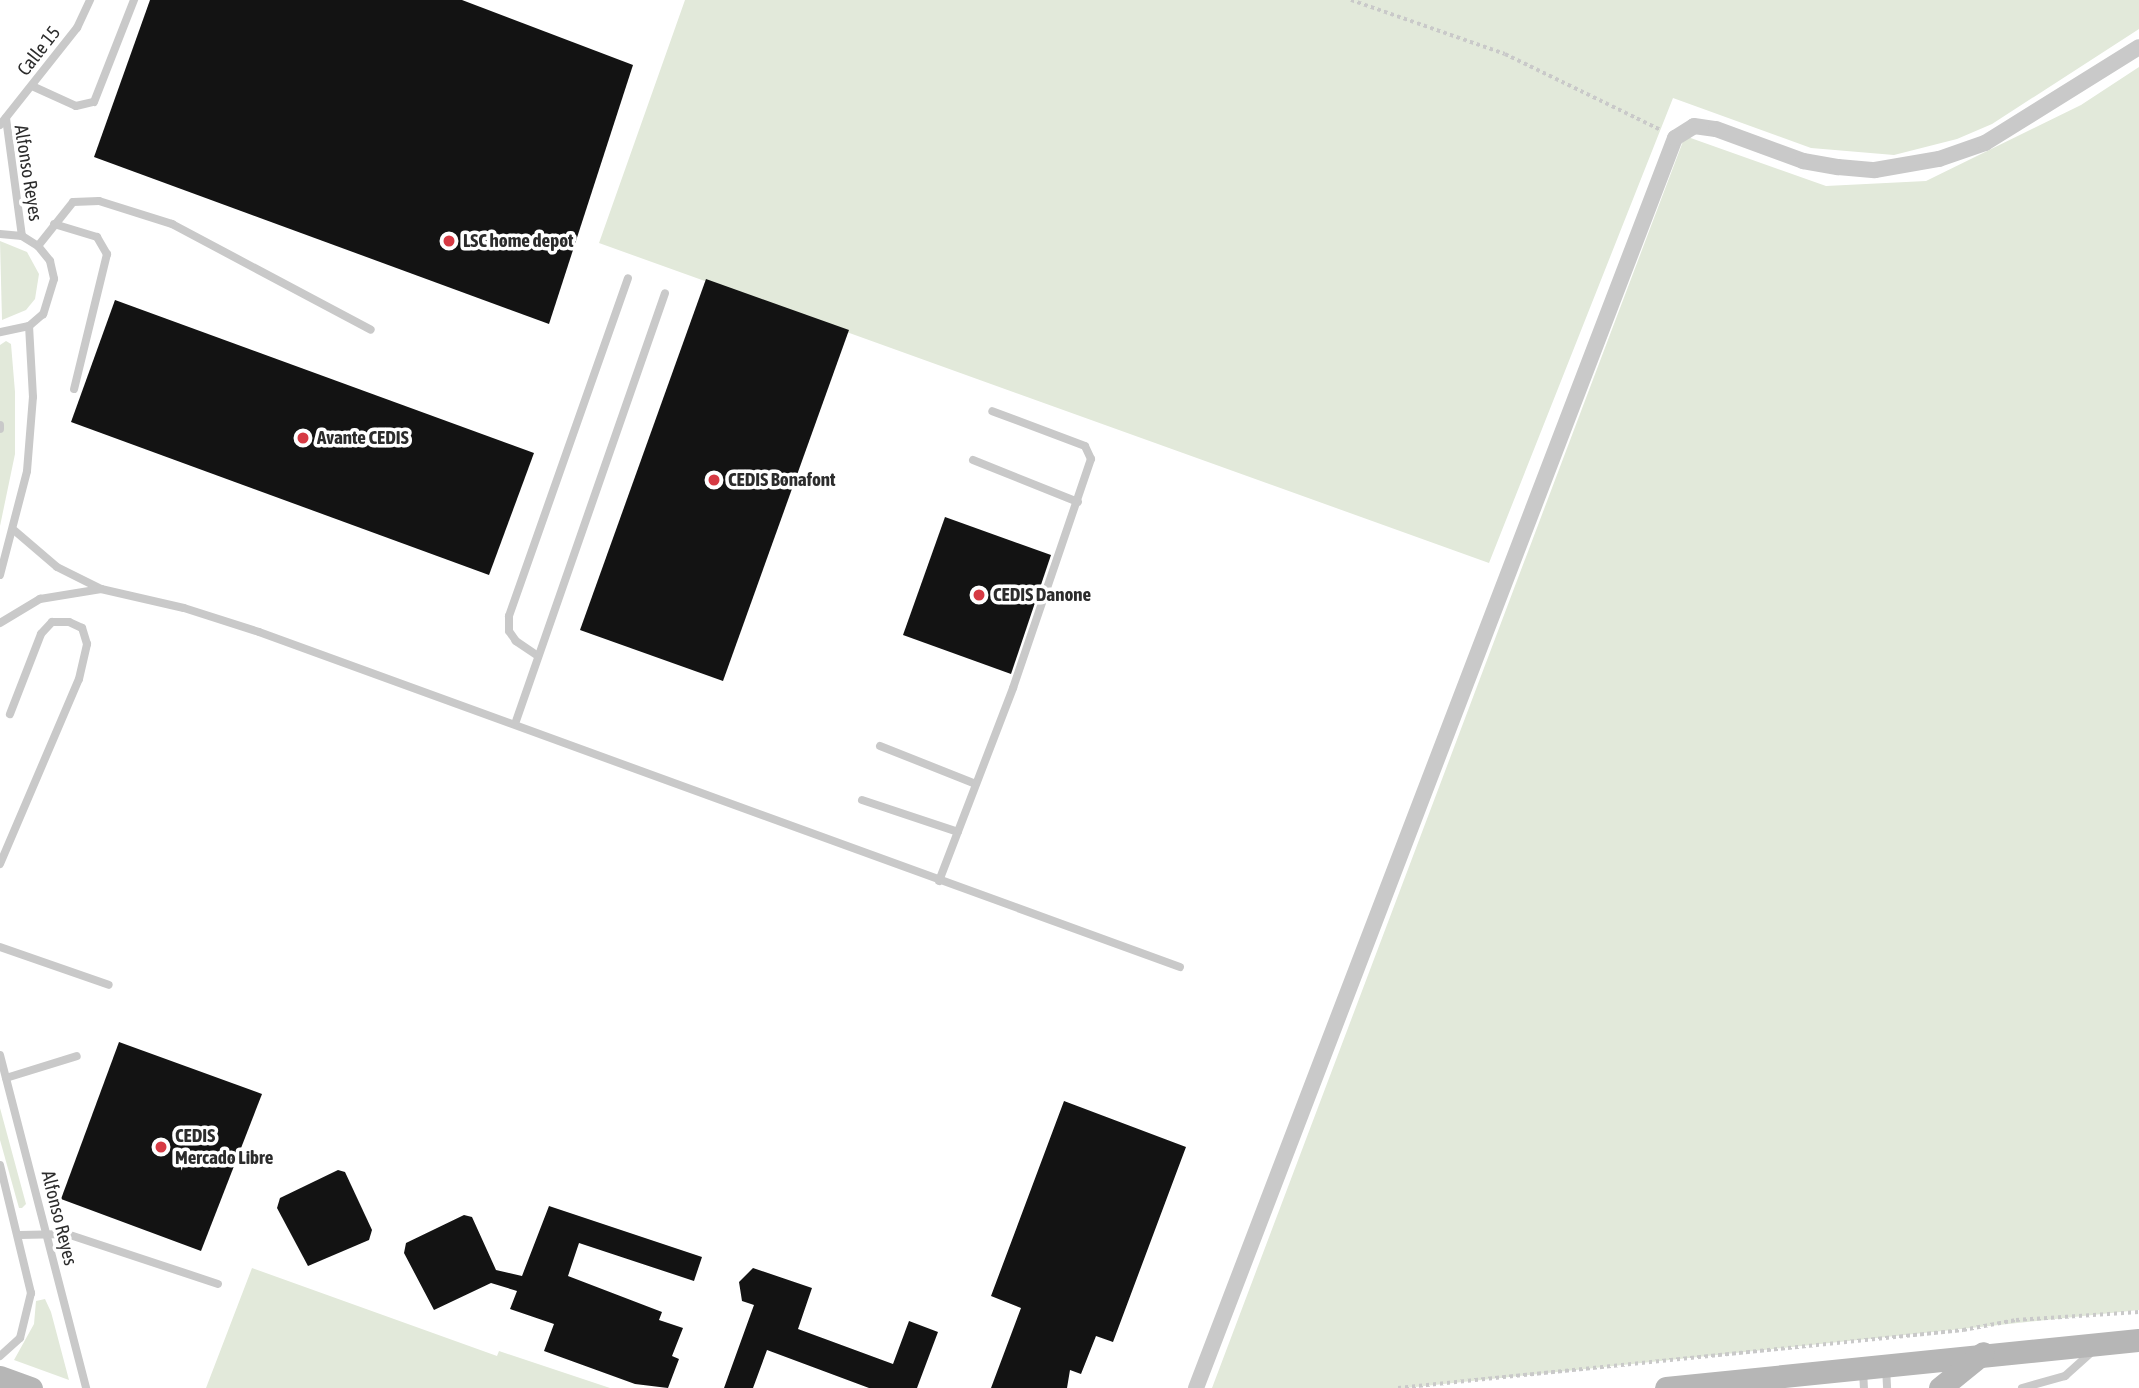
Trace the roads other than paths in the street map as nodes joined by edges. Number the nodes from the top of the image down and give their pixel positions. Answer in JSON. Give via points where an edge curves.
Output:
{"nodes":[{"id":1,"x":90,"y":0,"type":"edge"},
{"id":2,"x":134,"y":0,"type":"edge"},
{"id":3,"x":2139,"y":47,"type":"edge"},
{"id":4,"x":32,"y":86,"type":"junction"},
{"id":5,"x":3,"y":122,"type":"edge"},
{"id":6,"x":54,"y":224,"type":"junction"},
{"id":7,"x":0,"y":233,"type":"edge"},
{"id":8,"x":23,"y":236,"type":"junction"},
{"id":9,"x":38,"y":246,"type":"junction"},
{"id":10,"x":628,"y":278,"type":"dead end"},
{"id":11,"x":665,"y":293,"type":"dead end"},
{"id":12,"x":29,"y":326,"type":"junction"},
{"id":13,"x":371,"y":330,"type":"dead end"},
{"id":14,"x":0,"y":332,"type":"edge"},
{"id":15,"x":74,"y":389,"type":"dead end"},
{"id":16,"x":992,"y":411,"type":"dead end"},
{"id":17,"x":974,"y":460,"type":"dead end"},
{"id":18,"x":1078,"y":502,"type":"junction"},
{"id":19,"x":15,"y":531,"type":"junction"},
{"id":20,"x":0,"y":575,"type":"edge"},
{"id":21,"x":101,"y":589,"type":"junction"},
{"id":22,"x":0,"y":623,"type":"edge"},
{"id":23,"x":538,"y":656,"type":"junction"},
{"id":24,"x":10,"y":714,"type":"dead end"},
{"id":25,"x":515,"y":724,"type":"junction"},
{"id":26,"x":880,"y":746,"type":"dead end"},
{"id":27,"x":976,"y":784,"type":"junction"},
{"id":28,"x":862,"y":800,"type":"dead end"},
{"id":29,"x":958,"y":832,"type":"junction"},
{"id":30,"x":0,"y":864,"type":"edge"},
{"id":31,"x":939,"y":881,"type":"junction"},
{"id":32,"x":0,"y":947,"type":"edge"},
{"id":33,"x":1180,"y":967,"type":"dead end"},
{"id":34,"x":109,"y":985,"type":"dead end"},
{"id":35,"x":0,"y":1055,"type":"edge"},
{"id":36,"x":77,"y":1056,"type":"dead end"},
{"id":37,"x":6,"y":1078,"type":"junction"},
{"id":38,"x":0,"y":1165,"type":"edge"},
{"id":39,"x":47,"y":1231,"type":"junction"},
{"id":40,"x":20,"y":1235,"type":"junction"},
{"id":41,"x":218,"y":1284,"type":"dead end"},
{"id":42,"x":2139,"y":1340,"type":"edge"},
{"id":43,"x":2099,"y":1343,"type":"junction"},
{"id":44,"x":1983,"y":1353,"type":"junction"},
{"id":45,"x":0,"y":1356,"type":"edge"},
{"id":46,"x":1871,"y":1373,"type":"edge"},
{"id":47,"x":0,"y":1377,"type":"edge"},
{"id":48,"x":1752,"y":1378,"type":"junction"},
{"id":49,"x":31,"y":1388,"type":"edge"},
{"id":50,"x":86,"y":1388,"type":"edge"},
{"id":51,"x":1196,"y":1388,"type":"edge"},
{"id":52,"x":1666,"y":1388,"type":"edge"},
{"id":53,"x":1782,"y":1388,"type":"edge"},
{"id":54,"x":1888,"y":1388,"type":"edge"},
{"id":55,"x":1940,"y":1388,"type":"edge"},
{"id":56,"x":2022,"y":1388,"type":"edge"}],
"edges":[{"from":1,"to":4,"type":"lane","name":"Calle 15","via":[[77,28]]},
{"from":2,"to":4,"type":"lane","via":[[94,102],[76,106]]},
{"from":3,"to":51,"type":"street","via":[[1985,143],[1925,162],[1875,170],[1838,167],[1803,161],[1694,125],[1675,138]]},
{"from":4,"to":5,"type":"lane","name":"Calle 15"},
{"from":5,"to":8,"type":"lane","name":"Alfonso Reyes"},
{"from":6,"to":9,"type":"lane"},
{"from":6,"to":13,"type":"lane","via":[[73,202],[85,199],[137,211]]},
{"from":6,"to":15,"type":"lane","via":[[97,237],[107,254]]},
{"from":7,"to":8,"type":"lane","name":"Alfonso Reyes"},
{"from":8,"to":9,"type":"lane","name":"Alfonso Reyes"},
{"from":9,"to":12,"type":"lane","name":"Alfonso Reyes","via":[[54,279],[48,306]]},
{"from":10,"to":23,"type":"lane","via":[[509,616],[509,631],[516,641]]},
{"from":11,"to":23,"type":"lane"},
{"from":12,"to":14,"type":"lane"},
{"from":12,"to":19,"type":"lane","via":[[31,435]]},
{"from":16,"to":18,"type":"lane","via":[[1090,451],[1089,471]]},
{"from":17,"to":18,"type":"lane"},
{"from":18,"to":27,"type":"lane"},
{"from":19,"to":20,"type":"lane"},
{"from":19,"to":21,"type":"lane","via":[[57,568]]},
{"from":21,"to":22,"type":"lane","via":[[40,599]]},
{"from":21,"to":25,"type":"lane","via":[[259,632]]},
{"from":23,"to":25,"type":"lane"},
{"from":24,"to":30,"type":"lane","via":[[41,634],[52,622],[82,628],[87,645],[79,679]]},
{"from":25,"to":31,"type":"lane"},
{"from":26,"to":27,"type":"lane"},
{"from":27,"to":29,"type":"lane"},
{"from":28,"to":29,"type":"lane"},
{"from":29,"to":31,"type":"lane"},
{"from":31,"to":33,"type":"lane"},
{"from":32,"to":34,"type":"lane"},
{"from":35,"to":37,"type":"lane","name":"Alfonso Reyes"},
{"from":36,"to":37,"type":"lane"},
{"from":37,"to":39,"type":"lane","name":"Alfonso Reyes"},
{"from":38,"to":40,"type":"lane"},
{"from":39,"to":40,"type":"lane"},
{"from":39,"to":41,"type":"lane","via":[[103,1243]]},
{"from":39,"to":50,"type":"lane","name":"Alfonso Reyes"},
{"from":40,"to":45,"type":"lane","via":[[30,1309],[20,1338]]},
{"from":42,"to":43,"type":"street"},
{"from":43,"to":44,"type":"street"},
{"from":43,"to":56,"type":"lane","via":[[2073,1372]]},
{"from":44,"to":46,"type":"street"},
{"from":44,"to":55,"type":"street"},
{"from":46,"to":48,"type":"street"},
{"from":46,"to":54,"type":"lane"},
{"from":47,"to":49,"type":"street"},
{"from":48,"to":52,"type":"street"},
{"from":48,"to":53,"type":"street"}]}
